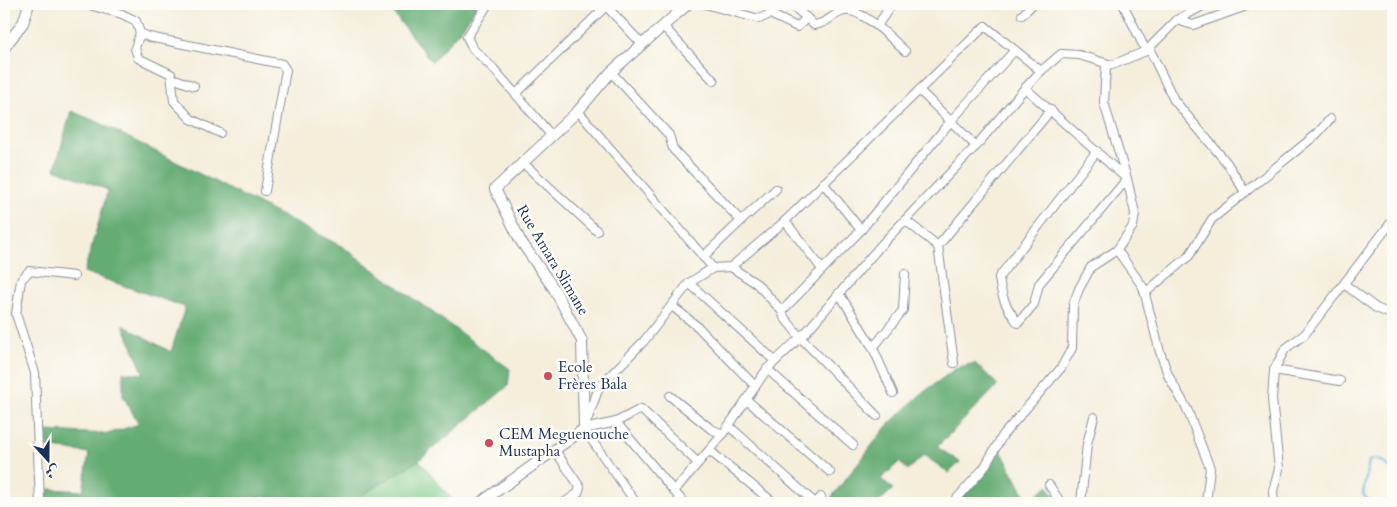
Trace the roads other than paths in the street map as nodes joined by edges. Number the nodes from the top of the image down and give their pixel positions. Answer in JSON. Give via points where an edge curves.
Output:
{"nodes":[{"id":1,"x":28,"y":4,"type":"edge"},
{"id":2,"x":85,"y":4,"type":"edge"},
{"id":3,"x":488,"y":4,"type":"edge"},
{"id":4,"x":705,"y":4,"type":"edge"},
{"id":5,"x":790,"y":4,"type":"edge"},
{"id":6,"x":892,"y":4,"type":"edge"},
{"id":7,"x":1033,"y":4,"type":"edge"},
{"id":8,"x":1123,"y":4,"type":"edge"},
{"id":9,"x":1206,"y":4,"type":"edge"},
{"id":10,"x":1252,"y":4,"type":"edge"},
{"id":11,"x":605,"y":5,"type":"edge"},
{"id":12,"x":683,"y":6,"type":"edge"},
{"id":13,"x":856,"y":7,"type":"edge"},
{"id":14,"x":1022,"y":15,"type":"dead end"},
{"id":15,"x":806,"y":18,"type":"junction"},
{"id":16,"x":1177,"y":20,"type":"junction"},
{"id":17,"x":877,"y":26,"type":"junction"},
{"id":18,"x":664,"y":27,"type":"junction"},
{"id":19,"x":140,"y":32,"type":"junction"},
{"id":20,"x":642,"y":44,"type":"junction"},
{"id":21,"x":4,"y":48,"type":"edge"},
{"id":22,"x":1147,"y":49,"type":"junction"},
{"id":23,"x":905,"y":51,"type":"dead end"},
{"id":24,"x":1014,"y":51,"type":"junction"},
{"id":25,"x":1106,"y":65,"type":"junction"},
{"id":26,"x":1041,"y":71,"type":"junction"},
{"id":27,"x":611,"y":72,"type":"junction"},
{"id":28,"x":172,"y":78,"type":"junction"},
{"id":29,"x":714,"y":81,"type":"dead end"},
{"id":30,"x":194,"y":86,"type":"dead end"},
{"id":31,"x":1025,"y":88,"type":"junction"},
{"id":32,"x":919,"y":90,"type":"junction"},
{"id":33,"x":516,"y":94,"type":"junction"},
{"id":34,"x":1051,"y":110,"type":"junction"},
{"id":35,"x":578,"y":111,"type":"junction"},
{"id":36,"x":1330,"y":119,"type":"dead end"},
{"id":37,"x":950,"y":122,"type":"junction"},
{"id":38,"x":220,"y":133,"type":"dead end"},
{"id":39,"x":551,"y":135,"type":"junction"},
{"id":40,"x":976,"y":146,"type":"junction"},
{"id":41,"x":1097,"y":150,"type":"junction"},
{"id":42,"x":522,"y":162,"type":"junction"},
{"id":43,"x":1127,"y":179,"type":"junction"},
{"id":44,"x":823,"y":183,"type":"junction"},
{"id":45,"x":776,"y":189,"type":"dead end"},
{"id":46,"x":265,"y":191,"type":"dead end"},
{"id":47,"x":1245,"y":192,"type":"junction"},
{"id":48,"x":741,"y":220,"type":"junction"},
{"id":49,"x":785,"y":220,"type":"junction"},
{"id":50,"x":905,"y":220,"type":"junction"},
{"id":51,"x":1393,"y":220,"type":"edge"},
{"id":52,"x":860,"y":230,"type":"junction"},
{"id":53,"x":597,"y":231,"type":"dead end"},
{"id":54,"x":938,"y":246,"type":"junction"},
{"id":55,"x":1117,"y":250,"type":"junction"},
{"id":56,"x":703,"y":257,"type":"junction"},
{"id":57,"x":714,"y":268,"type":"junction"},
{"id":58,"x":730,"y":268,"type":"junction"},
{"id":59,"x":822,"y":269,"type":"junction"},
{"id":60,"x":905,"y":274,"type":"dead end"},
{"id":61,"x":74,"y":276,"type":"dead end"},
{"id":62,"x":689,"y":283,"type":"junction"},
{"id":63,"x":1344,"y":284,"type":"junction"},
{"id":64,"x":1145,"y":292,"type":"junction"},
{"id":65,"x":839,"y":293,"type":"junction"},
{"id":66,"x":672,"y":306,"type":"junction"},
{"id":67,"x":782,"y":311,"type":"junction"},
{"id":68,"x":1393,"y":315,"type":"edge"},
{"id":69,"x":800,"y":337,"type":"junction"},
{"id":70,"x":873,"y":348,"type":"junction"},
{"id":71,"x":775,"y":361,"type":"junction"},
{"id":72,"x":954,"y":363,"type":"dead end"},
{"id":73,"x":767,"y":369,"type":"junction"},
{"id":74,"x":1274,"y":370,"type":"junction"},
{"id":75,"x":1340,"y":380,"type":"dead end"},
{"id":76,"x":755,"y":386,"type":"junction"},
{"id":77,"x":893,"y":393,"type":"dead end"},
{"id":78,"x":670,"y":396,"type":"dead end"},
{"id":79,"x":748,"y":401,"type":"junction"},
{"id":80,"x":877,"y":416,"type":"dead end"},
{"id":81,"x":1094,"y":417,"type":"dead end"},
{"id":82,"x":616,"y":422,"type":"junction"},
{"id":83,"x":729,"y":426,"type":"junction"},
{"id":84,"x":584,"y":429,"type":"junction"},
{"id":85,"x":723,"y":434,"type":"junction"},
{"id":86,"x":853,"y":445,"type":"dead end"},
{"id":87,"x":554,"y":449,"type":"junction"},
{"id":88,"x":710,"y":451,"type":"junction"},
{"id":89,"x":697,"y":462,"type":"junction"},
{"id":90,"x":830,"y":472,"type":"dead end"},
{"id":91,"x":1049,"y":484,"type":"dead end"},
{"id":92,"x":674,"y":490,"type":"junction"},
{"id":93,"x":817,"y":501,"type":"edge"},
{"id":94,"x":40,"y":503,"type":"edge"},
{"id":95,"x":480,"y":503,"type":"edge"},
{"id":96,"x":564,"y":503,"type":"edge"},
{"id":97,"x":636,"y":503,"type":"edge"},
{"id":98,"x":684,"y":503,"type":"edge"},
{"id":99,"x":774,"y":503,"type":"edge"},
{"id":100,"x":953,"y":503,"type":"edge"},
{"id":101,"x":1061,"y":503,"type":"edge"},
{"id":102,"x":1081,"y":503,"type":"edge"},
{"id":103,"x":1206,"y":503,"type":"edge"},
{"id":104,"x":1274,"y":503,"type":"edge"}],
"edges":[{"from":1,"to":21,"type":"street","via":[[23,23]]},
{"from":2,"to":19,"type":"street","via":[[136,21]]},
{"from":3,"to":33,"type":"street","via":[[467,37],[473,49]]},
{"from":4,"to":15,"type":"street","via":[[759,19],[770,14],[797,27]]},
{"from":5,"to":15,"type":"street"},
{"from":6,"to":17,"type":"street"},
{"from":7,"to":14,"type":"street"},
{"from":8,"to":22,"type":"street"},
{"from":9,"to":16,"type":"street"},
{"from":10,"to":16,"type":"street","via":[[1193,25]]},
{"from":11,"to":20,"type":"street"},
{"from":11,"to":33,"type":"street"},
{"from":12,"to":18,"type":"street","name":"Rue Amara Slimane"},
{"from":13,"to":15,"type":"street","via":[[842,11],[825,24],[814,25]]},
{"from":13,"to":17,"type":"street"},
{"from":16,"to":22,"type":"street"},
{"from":17,"to":23,"type":"street"},
{"from":18,"to":20,"type":"street","name":"Rue Amara Slimane"},
{"from":18,"to":29,"type":"street"},
{"from":19,"to":28,"type":"street","via":[[135,48],[138,58],[165,69]]},
{"from":19,"to":46,"type":"street","via":[[150,38],[282,64],[286,70]]},
{"from":20,"to":27,"type":"street","name":"Rue Amara Slimane"},
{"from":22,"to":25,"type":"street"},
{"from":22,"to":47,"type":"street","via":[[1174,100],[1227,164]]},
{"from":24,"to":26,"type":"street"},
{"from":24,"to":32,"type":"street","via":[[985,26]]},
{"from":24,"to":37,"type":"street"},
{"from":25,"to":26,"type":"street","via":[[1079,55],[1061,54]]},
{"from":25,"to":43,"type":"street","via":[[1104,103]]},
{"from":26,"to":31,"type":"street"},
{"from":27,"to":35,"type":"street","name":"Rue Amara Slimane"},
{"from":27,"to":48,"type":"street","via":[[669,135],[673,149]]},
{"from":28,"to":30,"type":"street"},
{"from":28,"to":38,"type":"street","via":[[174,101],[178,107],[191,119]]},
{"from":31,"to":34,"type":"street"},
{"from":31,"to":40,"type":"street"},
{"from":32,"to":37,"type":"street"},
{"from":32,"to":44,"type":"street"},
{"from":33,"to":39,"type":"street"},
{"from":34,"to":41,"type":"street"},
{"from":34,"to":54,"type":"street"},
{"from":35,"to":39,"type":"street","name":"Rue Amara Slimane"},
{"from":35,"to":56,"type":"street"},
{"from":36,"to":47,"type":"street","via":[[1317,134]]},
{"from":37,"to":40,"type":"street"},
{"from":37,"to":52,"type":"street"},
{"from":39,"to":42,"type":"street","name":"Rue Amara Slimane"},
{"from":40,"to":50,"type":"street"},
{"from":41,"to":43,"type":"street"},
{"from":41,"to":43,"type":"street","via":[[999,277],[1007,308],[1018,323],[1034,304],[1039,284]]},
{"from":42,"to":53,"type":"street"},
{"from":42,"to":84,"type":"street","name":"Rue Amara Slimane","via":[[494,189],[520,240],[554,289],[582,342]]},
{"from":43,"to":55,"type":"street","via":[[1135,213],[1133,226]]},
{"from":44,"to":49,"type":"street"},
{"from":44,"to":52,"type":"street"},
{"from":45,"to":48,"type":"street"},
{"from":47,"to":64,"type":"street","via":[[1212,219],[1189,256]]},
{"from":48,"to":56,"type":"street"},
{"from":49,"to":58,"type":"street"},
{"from":49,"to":59,"type":"street"},
{"from":50,"to":54,"type":"street"},
{"from":50,"to":65,"type":"street"},
{"from":51,"to":63,"type":"street"},
{"from":52,"to":59,"type":"street"},
{"from":54,"to":72,"type":"street"},
{"from":55,"to":64,"type":"street"},
{"from":55,"to":100,"type":"street","via":[[1091,267],[1079,289],[1072,305],[1072,348],[1061,368],[1003,435],[984,468]]},
{"from":56,"to":57,"type":"street"},
{"from":57,"to":58,"type":"street"},
{"from":57,"to":62,"type":"street"},
{"from":58,"to":67,"type":"street","via":[[758,284]]},
{"from":59,"to":67,"type":"street"},
{"from":60,"to":70,"type":"street","via":[[903,310]]},
{"from":61,"to":94,"type":"street","via":[[29,271],[21,280],[18,297],[16,314],[36,373]]},
{"from":62,"to":66,"type":"street"},
{"from":62,"to":71,"type":"street"},
{"from":63,"to":68,"type":"street","via":[[1376,308]]},
{"from":63,"to":74,"type":"street","via":[[1304,334],[1285,349]]},
{"from":64,"to":103,"type":"street","via":[[1169,377],[1187,409],[1210,468]]},
{"from":65,"to":69,"type":"street"},
{"from":65,"to":70,"type":"street"},
{"from":66,"to":76,"type":"street","via":[[698,327]]},
{"from":66,"to":84,"type":"street","via":[[644,341],[599,387]]},
{"from":67,"to":69,"type":"street"},
{"from":69,"to":71,"type":"street"},
{"from":69,"to":80,"type":"street"},
{"from":70,"to":77,"type":"street"},
{"from":71,"to":73,"type":"street"},
{"from":73,"to":76,"type":"street"},
{"from":73,"to":86,"type":"street"},
{"from":74,"to":75,"type":"street"},
{"from":74,"to":104,"type":"street","via":[[1272,399],[1279,469],[1273,492]]},
{"from":76,"to":79,"type":"street"},
{"from":78,"to":85,"type":"street","via":[[711,429]]},
{"from":79,"to":83,"type":"street"},
{"from":79,"to":90,"type":"street"},
{"from":81,"to":102,"type":"street","via":[[1087,444]]},
{"from":82,"to":84,"type":"street"},
{"from":82,"to":89,"type":"street","via":[[641,409]]},
{"from":82,"to":92,"type":"street"},
{"from":83,"to":85,"type":"street"},
{"from":83,"to":93,"type":"street"},
{"from":84,"to":87,"type":"street"},
{"from":84,"to":97,"type":"street"},
{"from":85,"to":88,"type":"street"},
{"from":87,"to":95,"type":"street"},
{"from":87,"to":96,"type":"street","via":[[580,487],[578,493]]},
{"from":88,"to":89,"type":"street"},
{"from":88,"to":99,"type":"street"},
{"from":89,"to":92,"type":"street"},
{"from":91,"to":101,"type":"street"},
{"from":92,"to":98,"type":"street"}]}
